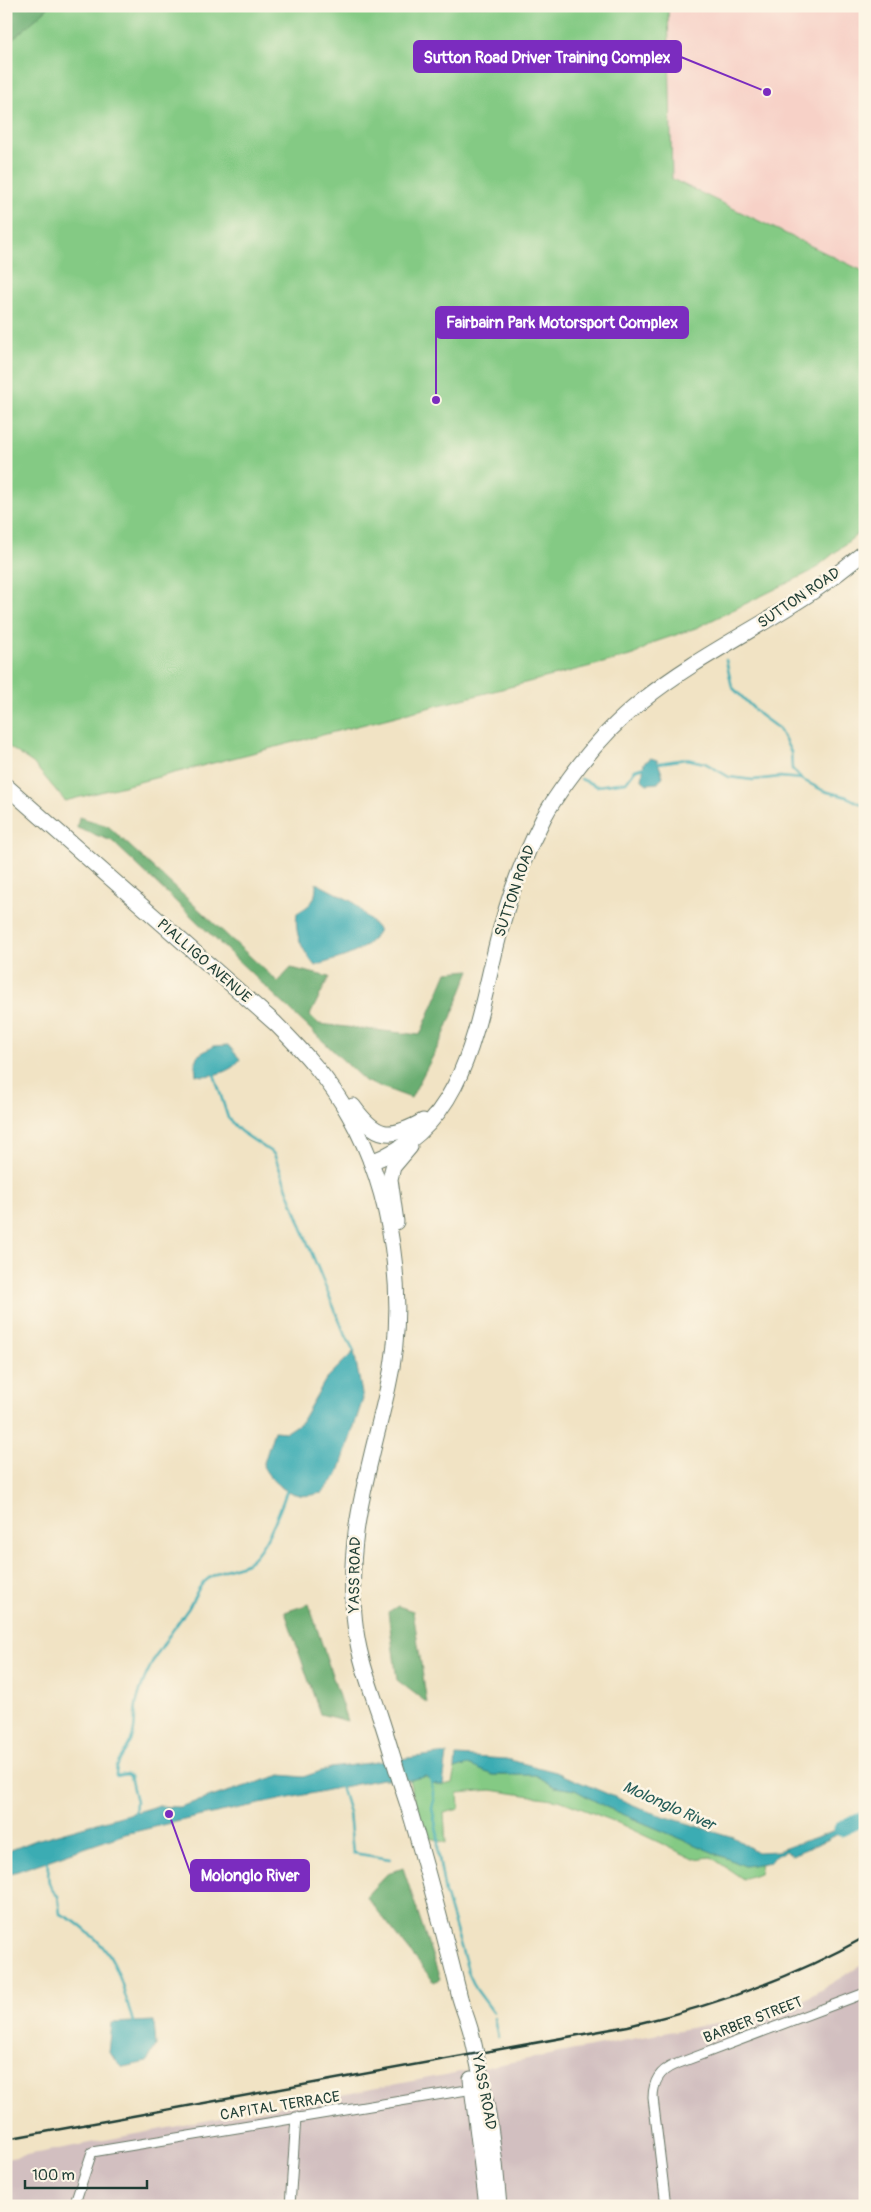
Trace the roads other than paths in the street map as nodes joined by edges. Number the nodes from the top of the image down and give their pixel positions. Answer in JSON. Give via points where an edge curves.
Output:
{"nodes":[{"id":1,"x":865,"y":552,"type":"edge"},
{"id":2,"x":6,"y":786,"type":"edge"},
{"id":3,"x":306,"y":1056,"type":"junction"},
{"id":4,"x":439,"y":1112,"type":"junction"},
{"id":5,"x":421,"y":1131,"type":"junction"},
{"id":6,"x":371,"y":1162,"type":"junction"},
{"id":7,"x":394,"y":1260,"type":"junction"},
{"id":8,"x":865,"y":1992,"type":"edge"},
{"id":9,"x":479,"y":2093,"type":"junction"},
{"id":10,"x":296,"y":2117,"type":"junction"},
{"id":11,"x":74,"y":2206,"type":"edge"},
{"id":12,"x":290,"y":2206,"type":"edge"},
{"id":13,"x":487,"y":2206,"type":"edge"},
{"id":14,"x":499,"y":2206,"type":"edge"},
{"id":15,"x":666,"y":2206,"type":"edge"}],
"edges":[{"from":1,"to":4,"type":"main road","name":"SUTTON ROAD","via":[[817,589],[667,682],[620,720],[582,762],[545,815],[520,867],[501,926],[470,1050],[454,1088]]},
{"from":2,"to":3,"type":"main road","name":"PIALLIGO AVENUE","via":[[275,1023]]},
{"from":3,"to":4,"type":"main road","via":[[338,1084],[364,1122],[372,1128],[390,1134],[399,1133]]},
{"from":3,"to":6,"type":"main road","name":"PIALLIGO AVENUE","via":[[328,1081],[350,1116]]},
{"from":4,"to":5,"type":"main road","name":"SUTTON ROAD"},
{"from":5,"to":6,"type":"main road","name":"SUTTON ROAD","via":[[389,1154]]},
{"from":5,"to":7,"type":"main road","via":[[393,1167],[390,1179],[396,1220]]},
{"from":6,"to":7,"type":"main road","name":"YASS ROAD","via":[[389,1226]]},
{"from":7,"to":9,"type":"main road","name":"YASS ROAD","via":[[397,1290],[394,1358],[360,1498],[355,1538],[352,1582],[356,1635],[420,1844],[457,1981]]},
{"from":8,"to":15,"type":"street","name":"BARBER STREET","via":[[663,2071],[656,2080],[653,2098]]},
{"from":9,"to":10,"type":"street","name":"CAPITAL TERRACE"},
{"from":9,"to":13,"type":"main road","name":"YASS ROAD"},
{"from":9,"to":14,"type":"main road","name":"YASS ROAD","via":[[492,2132]]},
{"from":10,"to":11,"type":"street","name":"CAPITAL TERRACE","via":[[92,2152]]},
{"from":10,"to":12,"type":"street"}]}
